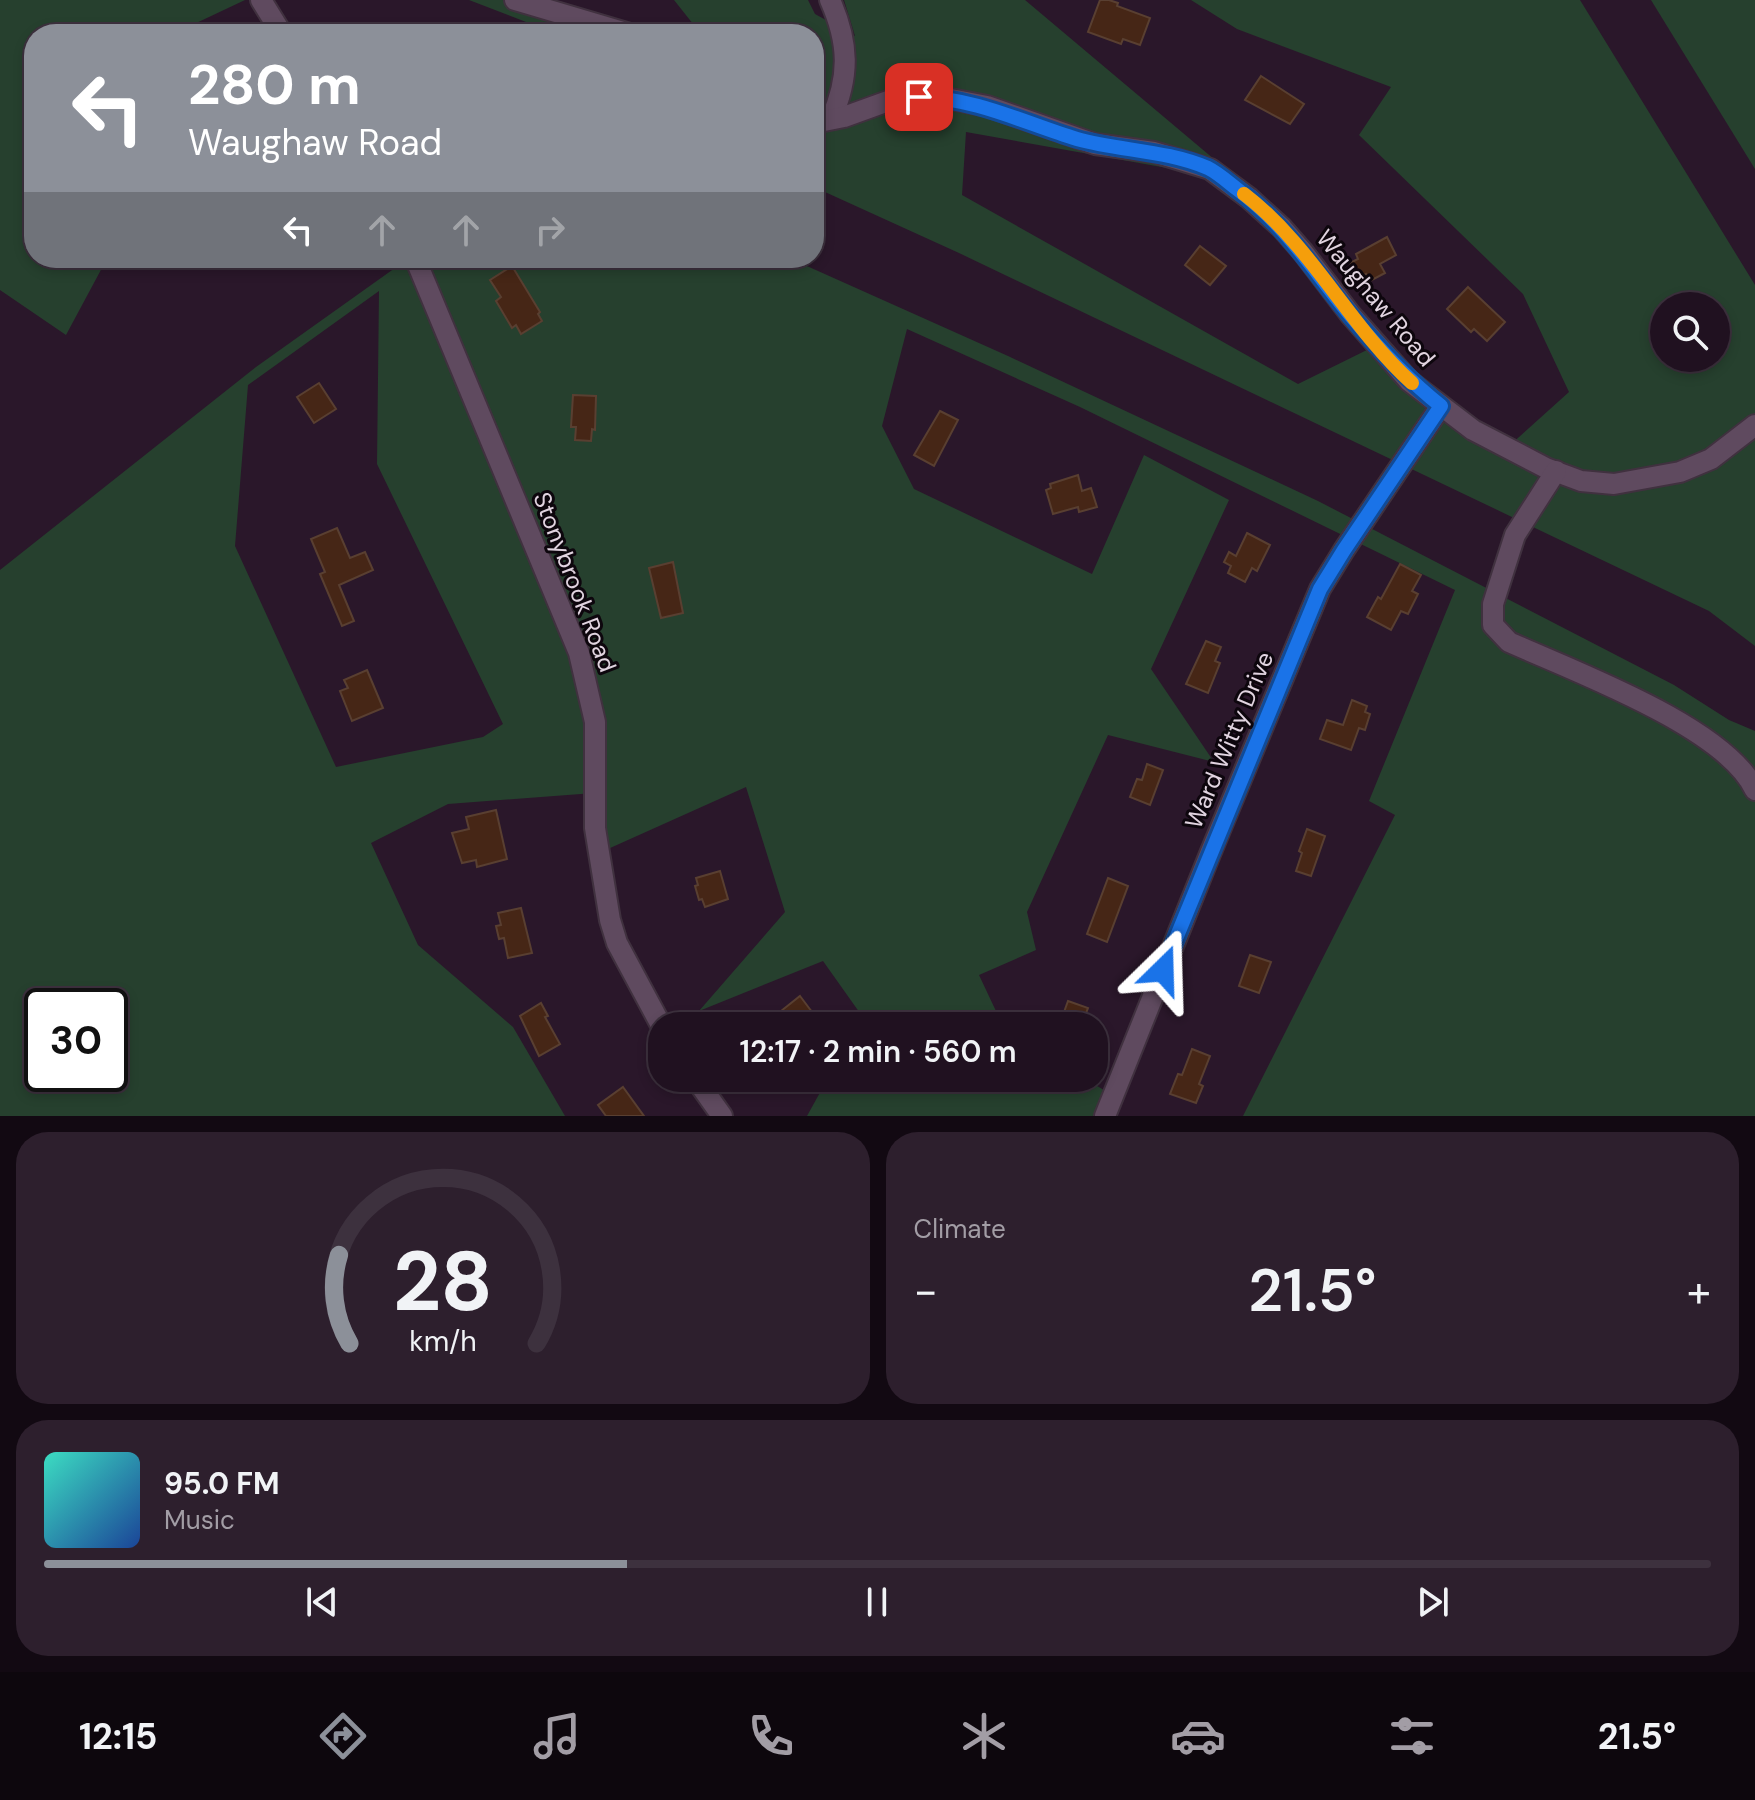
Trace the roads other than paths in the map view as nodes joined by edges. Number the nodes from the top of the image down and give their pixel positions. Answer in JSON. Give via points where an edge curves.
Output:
{"nodes":[{"id":1,"x":261,"y":0,"type":"edge"},
{"id":2,"x":515,"y":0,"type":"edge"},
{"id":3,"x":830,"y":0,"type":"edge"},
{"id":4,"x":276,"y":24,"type":"edge"},
{"id":5,"x":596,"y":24,"type":"edge"},
{"id":6,"x":824,"y":119,"type":"edge"},
{"id":7,"x":824,"y":121,"type":"edge"},
{"id":8,"x":419,"y":268,"type":"edge"},
{"id":9,"x":1441,"y":406,"type":"junction"},
{"id":10,"x":1755,"y":425,"type":"edge"},
{"id":11,"x":1556,"y":471,"type":"junction"},
{"id":12,"x":1755,"y":790,"type":"edge"},
{"id":13,"x":654,"y":1012,"type":"edge"},
{"id":14,"x":705,"y":1092,"type":"edge"},
{"id":15,"x":722,"y":1116,"type":"edge"},
{"id":16,"x":1105,"y":1116,"type":"edge"}],
"edges":[{"from":1,"to":4,"type":"street"},
{"from":2,"to":5,"type":"street"},
{"from":3,"to":6,"type":"street","via":[[846,56],[843,85]]},
{"from":7,"to":9,"type":"street","name":"Waughaw Road","via":[[902,96],[938,97],[987,106],[1095,144],[1154,152],[1210,169],[1282,228],[1409,381]]},
{"from":8,"to":13,"type":"street","name":"Stonybrook Road","via":[[579,653],[595,722],[595,828],[610,920]]},
{"from":9,"to":11,"type":"street","name":"Waughaw Road","via":[[1473,430]]},
{"from":9,"to":16,"type":"street","name":"Ward Witty Drive","via":[[1320,589]]},
{"from":10,"to":11,"type":"street","name":"Waughaw Road","via":[[1711,459],[1680,472],[1614,484],[1581,481]]},
{"from":11,"to":12,"type":"street","via":[[1515,535],[1491,614],[1496,631],[1693,730],[1730,756]]},
{"from":14,"to":15,"type":"street"}]}
